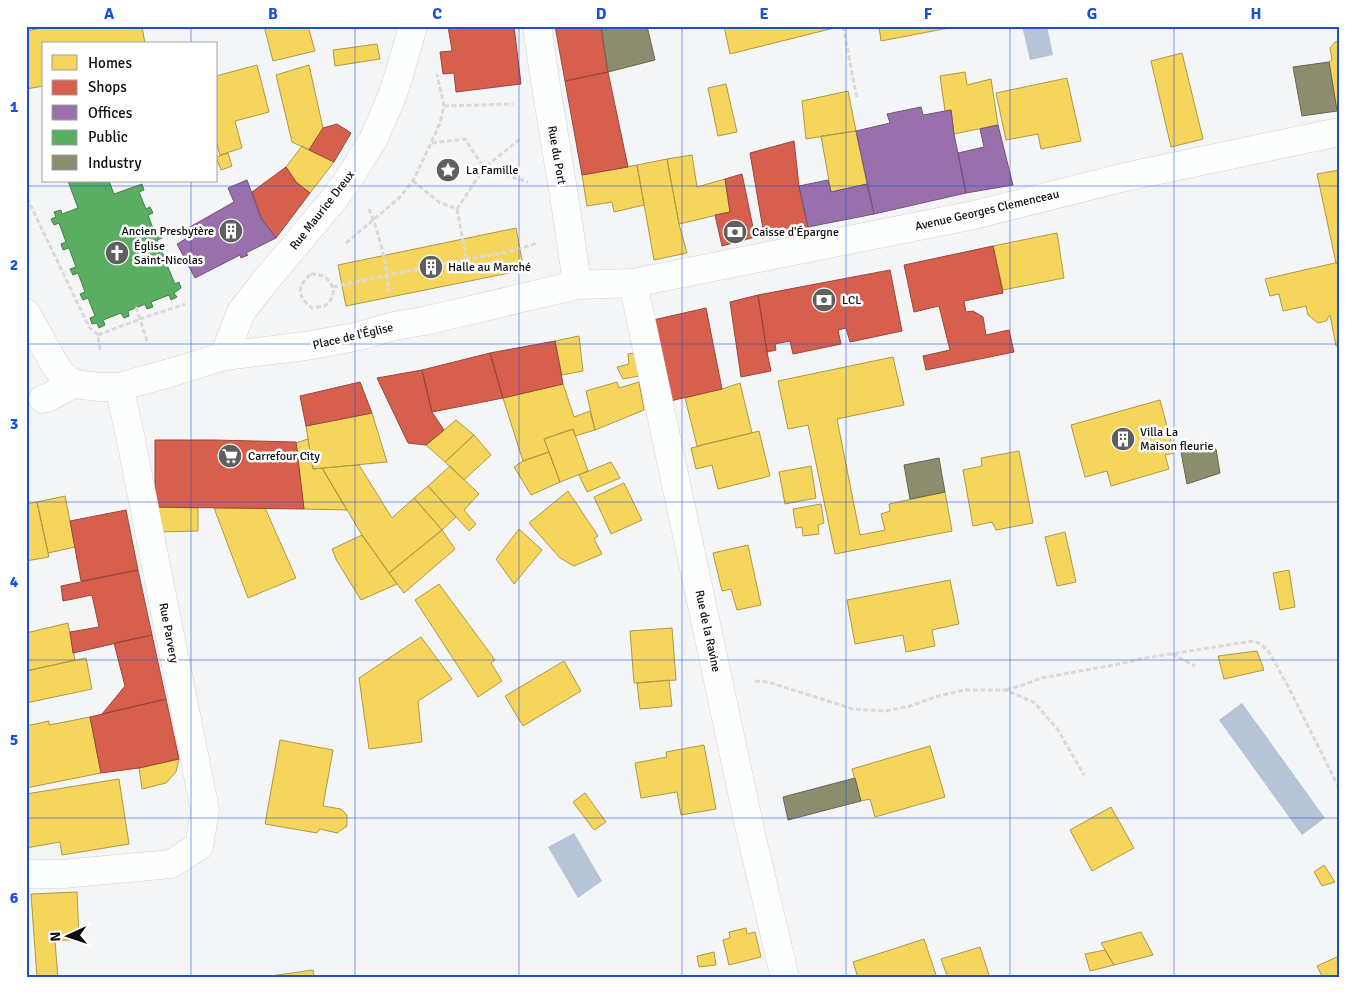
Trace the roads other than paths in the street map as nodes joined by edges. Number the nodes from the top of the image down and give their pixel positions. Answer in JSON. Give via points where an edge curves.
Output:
{"nodes":[{"id":1,"x":413,"y":26,"type":"edge"},
{"id":2,"x":536,"y":26,"type":"edge"},
{"id":3,"x":1339,"y":132,"type":"edge"},
{"id":4,"x":633,"y":283,"type":"junction"},
{"id":5,"x":576,"y":285,"type":"junction"},
{"id":6,"x":26,"y":313,"type":"edge"},
{"id":7,"x":224,"y":356,"type":"junction"},
{"id":8,"x":73,"y":384,"type":"junction"},
{"id":9,"x":119,"y":387,"type":"junction"},
{"id":10,"x":43,"y":399,"type":"dead end"},
{"id":11,"x":26,"y":874,"type":"edge"},
{"id":12,"x":785,"y":978,"type":"edge"}],
"edges":[{"from":1,"to":7,"type":"street","name":"Rue Maurice Dreux","via":[[400,75],[374,138],[334,199],[241,312]]},
{"from":2,"to":5,"type":"street","name":"Rue du Port"},
{"from":3,"to":4,"type":"street","name":"Avenue Georges Clemenceau","via":[[1125,177],[974,215]]},
{"from":4,"to":5,"type":"street","name":"Place de l'Église"},
{"from":4,"to":12,"type":"street","name":"Rue de la Ravine"},
{"from":5,"to":7,"type":"street","name":"Place de l'Église","via":[[360,336]]},
{"from":6,"to":8,"type":"street","via":[[55,364]]},
{"from":7,"to":9,"type":"street","name":"Place de l'Église"},
{"from":8,"to":9,"type":"street","name":"Place de l'Église"},
{"from":8,"to":10,"type":"street"},
{"from":9,"to":11,"type":"street","name":"Rue Parvery","via":[[206,810],[199,846],[171,864]]}]}
